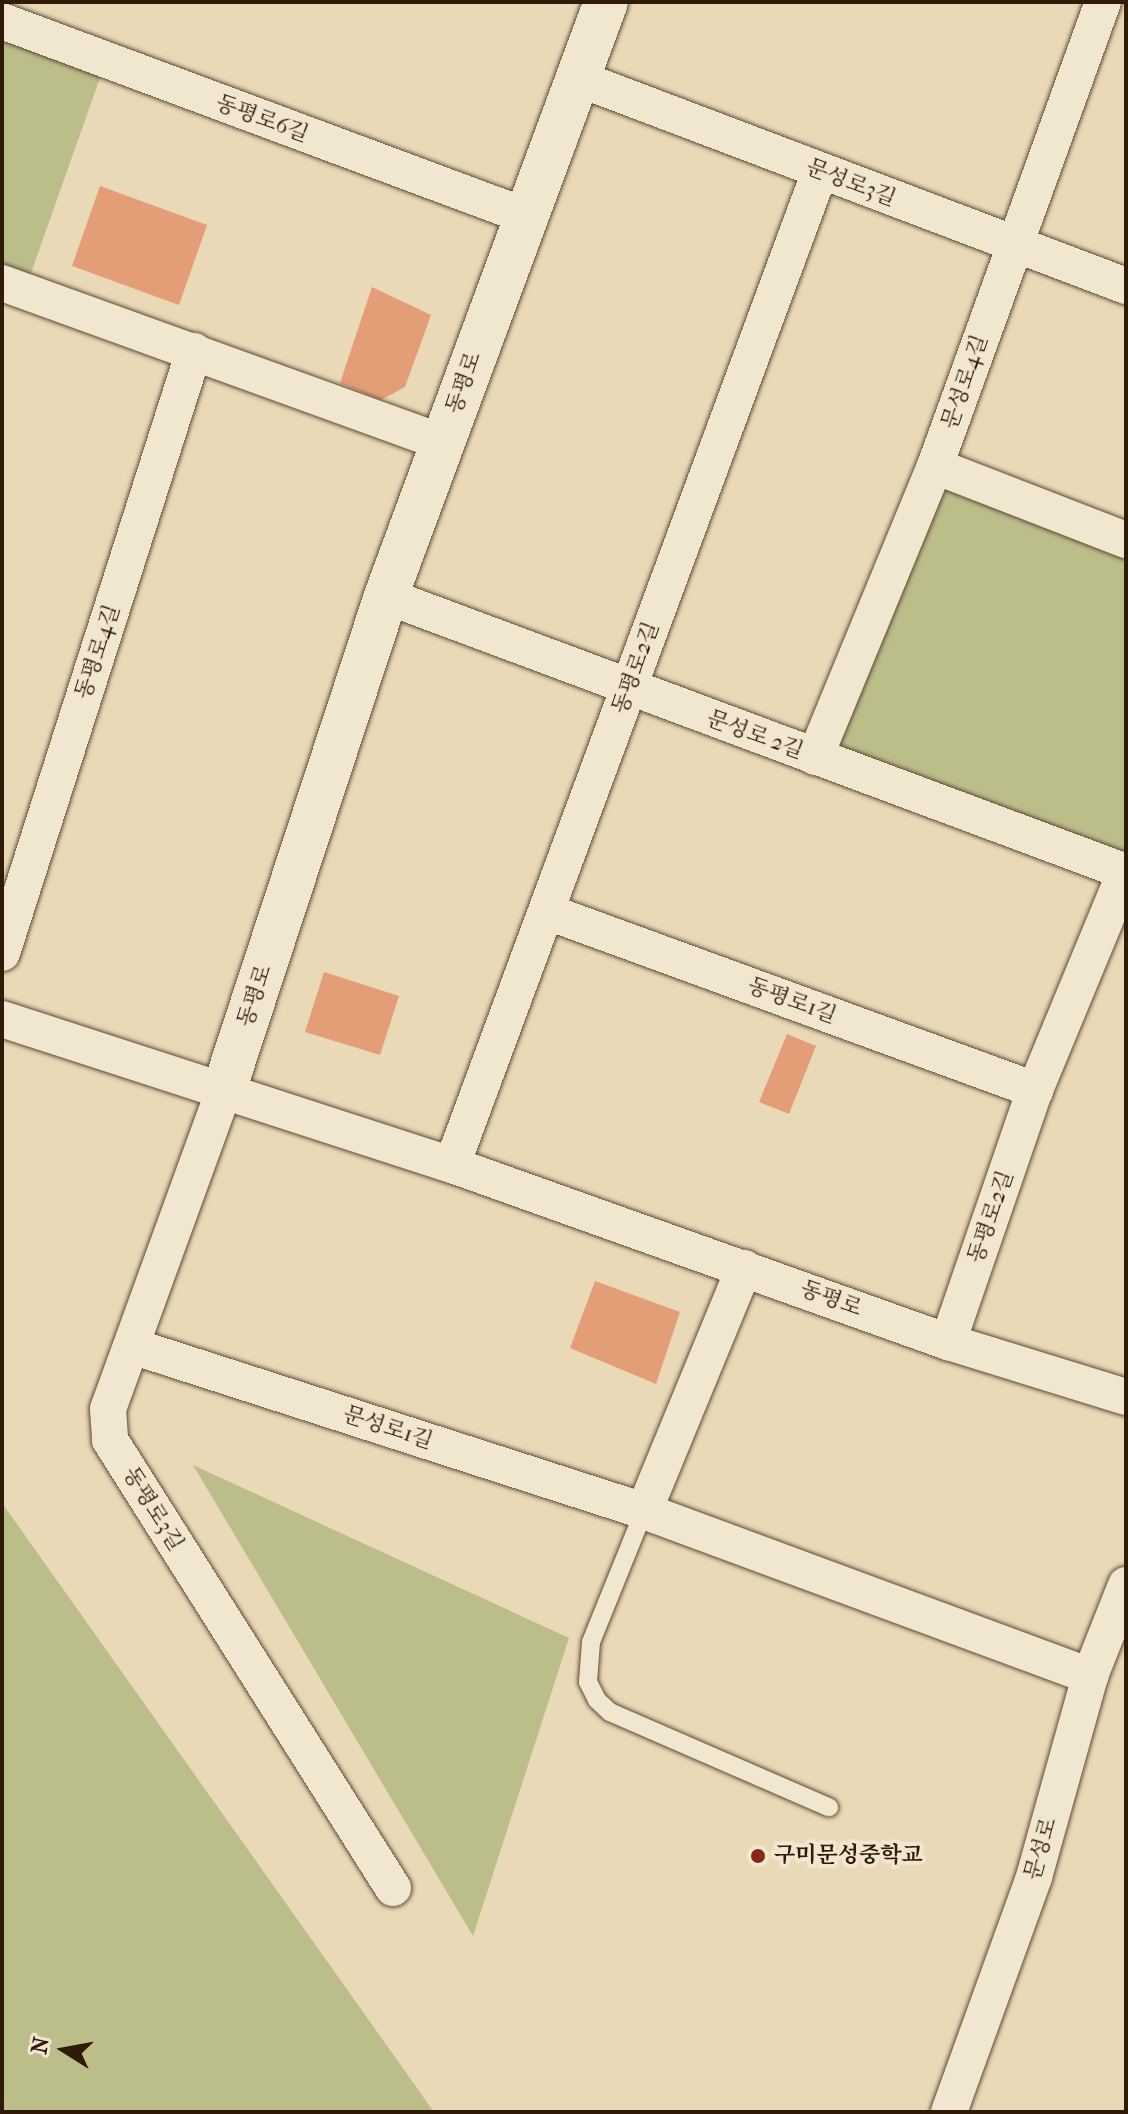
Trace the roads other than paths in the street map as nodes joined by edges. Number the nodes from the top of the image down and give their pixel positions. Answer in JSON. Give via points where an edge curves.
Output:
{"nodes":[{"id":1,"x":606,"y":2,"type":"edge"},
{"id":2,"x":1103,"y":2,"type":"edge"},
{"id":3,"x":1117,"y":2,"type":"edge"},
{"id":4,"x":1126,"y":6,"type":"edge"},
{"id":5,"x":2,"y":21,"type":"edge"},
{"id":6,"x":577,"y":78,"type":"junction"},
{"id":7,"x":820,"y":171,"type":"junction"},
{"id":8,"x":523,"y":215,"type":"junction"},
{"id":9,"x":1013,"y":244,"type":"junction"},
{"id":10,"x":2,"y":283,"type":"edge"},
{"id":11,"x":1126,"y":286,"type":"edge"},
{"id":12,"x":194,"y":351,"type":"junction"},
{"id":13,"x":443,"y":443,"type":"junction"},
{"id":14,"x":935,"y":466,"type":"junction"},
{"id":15,"x":1126,"y":540,"type":"edge"},
{"id":16,"x":386,"y":596,"type":"junction"},
{"id":17,"x":628,"y":689,"type":"junction"},
{"id":18,"x":815,"y":757,"type":"junction"},
{"id":19,"x":1126,"y":871,"type":"edge"},
{"id":20,"x":548,"y":912,"type":"junction"},
{"id":21,"x":2,"y":953,"type":"edge"},
{"id":22,"x":2,"y":1019,"type":"edge"},
{"id":23,"x":1035,"y":1090,"type":"junction"},
{"id":24,"x":223,"y":1093,"type":"junction"},
{"id":25,"x":452,"y":1165,"type":"junction"},
{"id":26,"x":744,"y":1268,"type":"junction"},
{"id":27,"x":948,"y":1342,"type":"junction"},
{"id":28,"x":132,"y":1346,"type":"junction"},
{"id":29,"x":1126,"y":1397,"type":"edge"},
{"id":30,"x":644,"y":1511,"type":"junction"},
{"id":31,"x":1126,"y":1585,"type":"edge"},
{"id":32,"x":1090,"y":1676,"type":"junction"},
{"id":33,"x":829,"y":1807,"type":"dead end"},
{"id":34,"x":393,"y":1888,"type":"dead end"},
{"id":35,"x":949,"y":2112,"type":"edge"}],
"edges":[{"from":1,"to":6,"type":"street","name":"동평로"},
{"from":2,"to":9,"type":"street","name":"문성로4길"},
{"from":3,"to":4,"type":"street"},
{"from":5,"to":8,"type":"street","name":"동평로6길"},
{"from":6,"to":7,"type":"street","name":"문성로3길"},
{"from":6,"to":8,"type":"street","name":"동평로"},
{"from":7,"to":9,"type":"street","name":"문성로3길"},
{"from":7,"to":17,"type":"street","name":"동평로2길"},
{"from":8,"to":13,"type":"street","name":"동평로"},
{"from":9,"to":11,"type":"street","name":"문성로3길"},
{"from":9,"to":14,"type":"street","name":"문성로4길"},
{"from":10,"to":12,"type":"street"},
{"from":12,"to":13,"type":"street"},
{"from":12,"to":21,"type":"street","name":"동평로4길"},
{"from":13,"to":16,"type":"street","name":"동평로"},
{"from":14,"to":15,"type":"street"},
{"from":14,"to":18,"type":"street","name":"문성로4길"},
{"from":16,"to":17,"type":"street","name":"문성로 2길"},
{"from":16,"to":24,"type":"street","name":"동평로"},
{"from":17,"to":18,"type":"street","name":"문성로 2길"},
{"from":17,"to":20,"type":"street","name":"동평로2길"},
{"from":18,"to":19,"type":"street","name":"문성로 2길"},
{"from":19,"to":23,"type":"street","name":"동평로2길"},
{"from":20,"to":23,"type":"street","name":"동평로1길"},
{"from":20,"to":25,"type":"street","name":"동평로2길"},
{"from":22,"to":24,"type":"street"},
{"from":23,"to":27,"type":"street","name":"동평로2길"},
{"from":24,"to":25,"type":"street","name":"동평로"},
{"from":24,"to":28,"type":"street","name":"동평로3길"},
{"from":25,"to":26,"type":"street","name":"동평로"},
{"from":26,"to":27,"type":"street","name":"동평로"},
{"from":26,"to":30,"type":"street"},
{"from":27,"to":29,"type":"street","name":"동평로"},
{"from":28,"to":30,"type":"street","name":"문성로1길"},
{"from":28,"to":34,"type":"street","name":"동평로3길","via":[[108,1409],[110,1440]]},
{"from":30,"to":32,"type":"street","name":"문성로1길"},
{"from":30,"to":33,"type":"lane","via":[[591,1642],[588,1682],[597,1700],[610,1712]]},
{"from":31,"to":32,"type":"street","name":"문성로"},
{"from":32,"to":35,"type":"street","name":"문성로","via":[[1034,1877]]}]}
